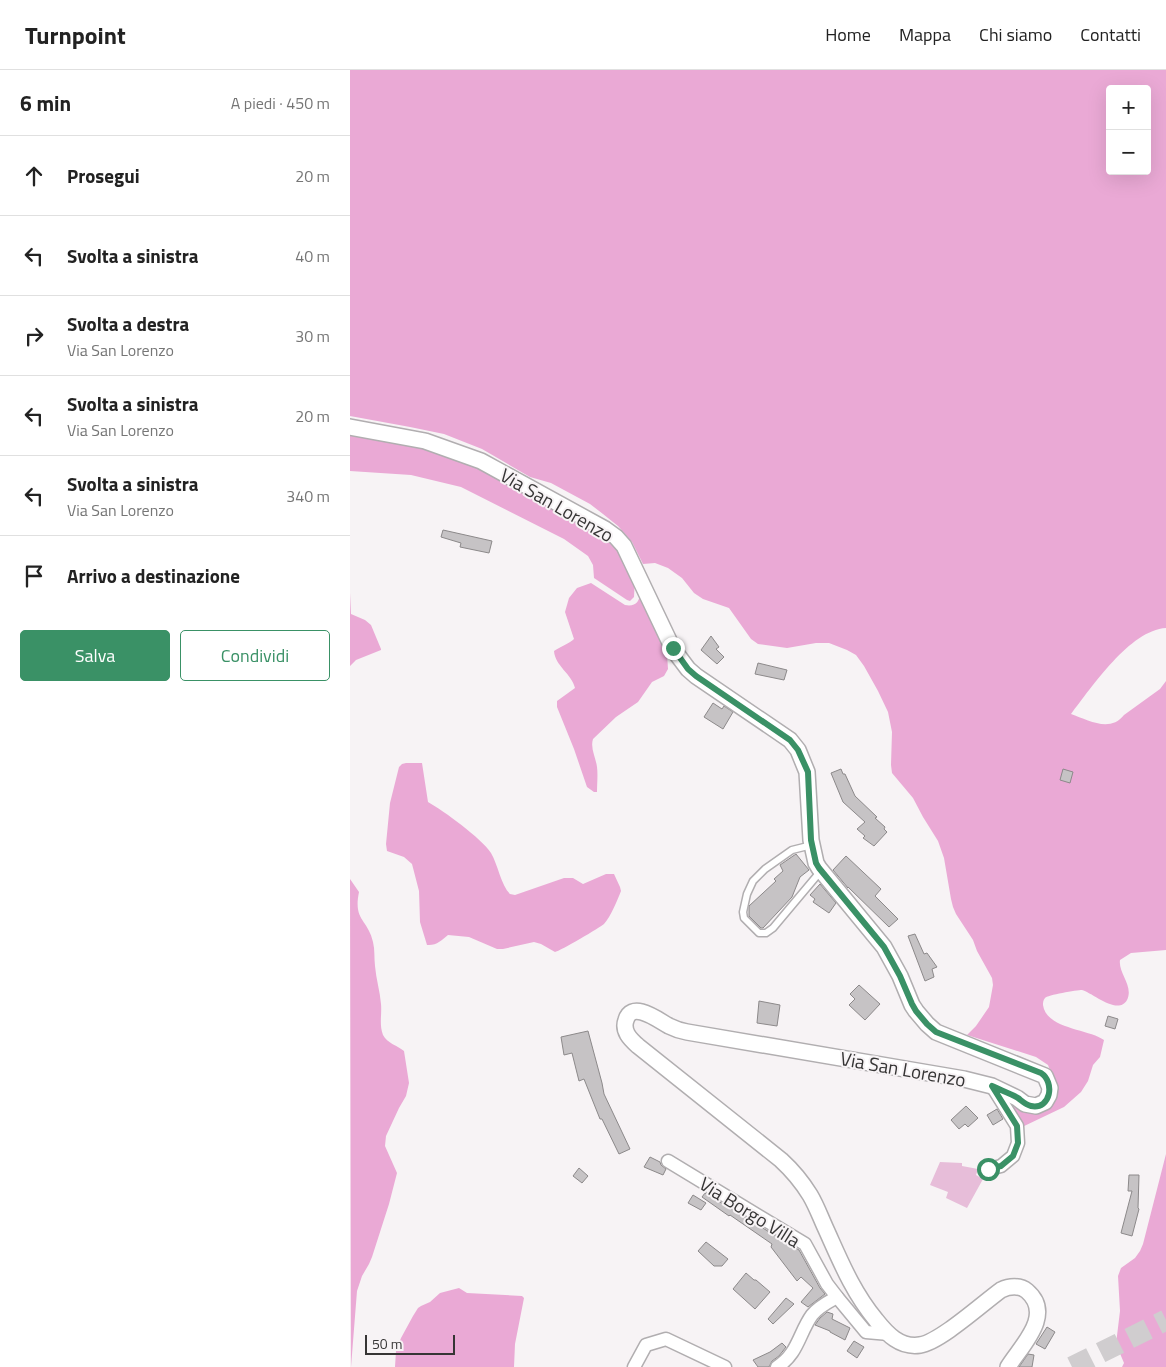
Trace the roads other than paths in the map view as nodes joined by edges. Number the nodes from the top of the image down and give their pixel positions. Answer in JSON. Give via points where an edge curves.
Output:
{"nodes":[{"id":1,"x":350,"y":426,"type":"edge"},
{"id":2,"x":812,"y":845,"type":"junction"},
{"id":3,"x":821,"y":871,"type":"junction"},
{"id":4,"x":992,"y":1086,"type":"junction"},
{"id":5,"x":668,"y":1161,"type":"dead end"},
{"id":6,"x":988,"y":1169,"type":"dead end"},
{"id":7,"x":837,"y":1297,"type":"junction"},
{"id":8,"x":889,"y":1334,"type":"junction"},
{"id":9,"x":634,"y":1367,"type":"edge"},
{"id":10,"x":725,"y":1367,"type":"edge"},
{"id":11,"x":777,"y":1367,"type":"edge"},
{"id":12,"x":1008,"y":1367,"type":"edge"}],
"edges":[{"from":1,"to":2,"type":"street","name":"Via San Lorenzo","via":[[425,441],[481,461],[616,537],[624,546],[673,648],[688,669],[790,740],[798,750],[808,772]]},
{"from":2,"to":3,"type":"street","name":"Via San Lorenzo"},
{"from":2,"to":3,"type":"lane","via":[[792,850],[753,881],[747,894],[744,918],[759,933],[766,933]]},
{"from":3,"to":4,"type":"street","name":"Via San Lorenzo","via":[[884,947],[912,1004],[927,1024],[936,1032],[1041,1073],[1050,1091],[1045,1102],[1032,1106]]},
{"from":4,"to":6,"type":"street","via":[[1017,1126],[1018,1143],[1013,1156],[1001,1166]]},
{"from":4,"to":8,"type":"street","name":"Via San Lorenzo","via":[[687,1032],[644,1012],[631,1012],[626,1017],[624,1025],[629,1038],[795,1173],[811,1197],[858,1297]]},
{"from":5,"to":7,"type":"street","name":"Via Borgo Villa","via":[[805,1244]]},
{"from":7,"to":8,"type":"street","name":"Via Borgo Villa","via":[[866,1332]]},
{"from":7,"to":11,"type":"street","via":[[812,1315],[794,1350]]},
{"from":8,"to":12,"type":"street","name":"Via San Lorenzo","via":[[901,1343],[920,1345],[942,1335],[1001,1290],[1022,1288],[1034,1301],[1037,1321]]},
{"from":9,"to":10,"type":"street","via":[[646,1345],[666,1339]]}]}
